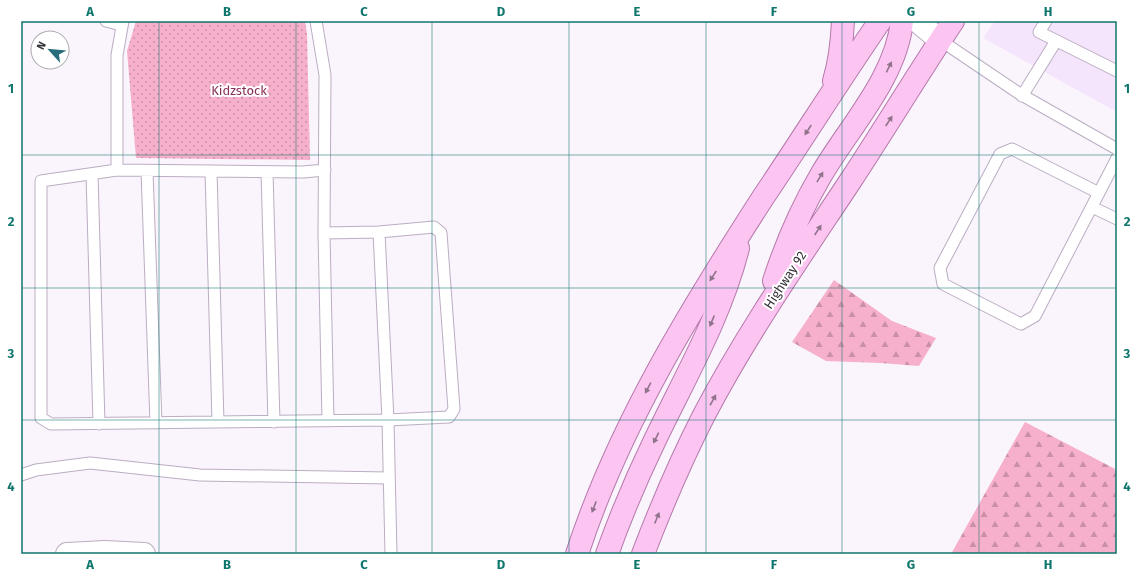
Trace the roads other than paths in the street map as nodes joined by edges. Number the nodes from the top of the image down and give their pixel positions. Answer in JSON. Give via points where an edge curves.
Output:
{"nodes":[{"id":1,"x":106,"y":21,"type":"edge"},
{"id":2,"x":316,"y":21,"type":"edge"},
{"id":3,"x":843,"y":21,"type":"edge"},
{"id":4,"x":880,"y":21,"type":"edge"},
{"id":5,"x":902,"y":21,"type":"edge"},
{"id":6,"x":917,"y":21,"type":"edge"},
{"id":7,"x":953,"y":21,"type":"edge"},
{"id":8,"x":1046,"y":21,"type":"edge"},
{"id":9,"x":122,"y":23,"type":"edge"},
{"id":10,"x":940,"y":40,"type":"junction"},
{"id":11,"x":1056,"y":41,"type":"junction"},
{"id":12,"x":1117,"y":71,"type":"edge"},
{"id":13,"x":1022,"y":96,"type":"junction"},
{"id":14,"x":829,"y":97,"type":"junction"},
{"id":15,"x":1117,"y":149,"type":"edge"},
{"id":16,"x":1117,"y":158,"type":"edge"},
{"id":17,"x":117,"y":170,"type":"junction"},
{"id":18,"x":325,"y":170,"type":"junction"},
{"id":19,"x":147,"y":171,"type":"junction"},
{"id":20,"x":211,"y":171,"type":"junction"},
{"id":21,"x":267,"y":172,"type":"junction"},
{"id":22,"x":92,"y":174,"type":"junction"},
{"id":23,"x":1099,"y":193,"type":"junction"},
{"id":24,"x":1092,"y":207,"type":"junction"},
{"id":25,"x":1117,"y":219,"type":"edge"},
{"id":26,"x":742,"y":231,"type":"junction"},
{"id":27,"x":379,"y":232,"type":"junction"},
{"id":28,"x":324,"y":233,"type":"junction"},
{"id":29,"x":762,"y":316,"type":"junction"},
{"id":30,"x":388,"y":420,"type":"junction"},
{"id":31,"x":218,"y":422,"type":"junction"},
{"id":32,"x":274,"y":422,"type":"junction"},
{"id":33,"x":328,"y":422,"type":"junction"},
{"id":34,"x":156,"y":423,"type":"junction"},
{"id":35,"x":99,"y":424,"type":"junction"},
{"id":36,"x":21,"y":475,"type":"edge"},
{"id":37,"x":390,"y":478,"type":"junction"},
{"id":38,"x":67,"y":554,"type":"edge"},
{"id":39,"x":139,"y":554,"type":"edge"},
{"id":40,"x":391,"y":554,"type":"edge"},
{"id":41,"x":577,"y":554,"type":"edge"},
{"id":42,"x":607,"y":554,"type":"edge"},
{"id":43,"x":643,"y":554,"type":"edge"}],
"edges":[{"from":1,"to":9,"type":"lane"},
{"from":2,"to":18,"type":"lane","via":[[325,75]]},
{"from":3,"to":14,"type":"main road","via":[[838,68]]},
{"from":4,"to":14,"type":"main road"},
{"from":29,"to":5,"type":"main road","one_way":true,"via":[[801,212],[821,174],[882,82],[901,36]]},
{"from":6,"to":10,"type":"street"},
{"from":7,"to":10,"type":"main road","name":"Highway 92"},
{"from":8,"to":11,"type":"lane","via":[[1039,32]]},
{"from":9,"to":17,"type":"lane","via":[[117,55]]},
{"from":10,"to":13,"type":"lane"},
{"from":29,"to":10,"type":"main road","name":"Highway 92","one_way":true},
{"from":11,"to":12,"type":"lane"},
{"from":11,"to":13,"type":"lane"},
{"from":13,"to":15,"type":"lane"},
{"from":14,"to":26,"type":"main road","one_way":true},
{"from":16,"to":23,"type":"lane"},
{"from":17,"to":19,"type":"lane"},
{"from":17,"to":22,"type":"lane"},
{"from":18,"to":21,"type":"lane"},
{"from":18,"to":28,"type":"lane"},
{"from":19,"to":20,"type":"lane"},
{"from":19,"to":34,"type":"lane"},
{"from":20,"to":21,"type":"lane"},
{"from":20,"to":31,"type":"lane"},
{"from":21,"to":32,"type":"lane"},
{"from":22,"to":35,"type":"lane"},
{"from":22,"to":35,"type":"lane","via":[[41,181],[41,418],[51,424]]},
{"from":23,"to":24,"type":"lane"},
{"from":23,"to":24,"type":"lane","via":[[1012,149],[1000,154],[940,268],[943,284],[1021,324],[1035,316]]},
{"from":24,"to":25,"type":"lane"},
{"from":26,"to":41,"type":"main road","one_way":true,"via":[[677,335],[646,392],[606,477]]},
{"from":26,"to":42,"type":"main road","one_way":true,"via":[[730,277],[715,315],[639,475]]},
{"from":27,"to":28,"type":"lane"},
{"from":27,"to":30,"type":"lane"},
{"from":27,"to":30,"type":"lane","via":[[434,227],[442,233],[454,409],[449,417]]},
{"from":28,"to":33,"type":"lane"},
{"from":43,"to":29,"type":"main road","name":"Highway 92","one_way":true,"via":[[704,415]]},
{"from":30,"to":33,"type":"lane"},
{"from":30,"to":37,"type":"lane"},
{"from":31,"to":32,"type":"lane"},
{"from":31,"to":34,"type":"lane"},
{"from":32,"to":33,"type":"lane"},
{"from":34,"to":35,"type":"lane"},
{"from":36,"to":37,"type":"lane","via":[[36,470],[90,463],[200,475]]},
{"from":37,"to":40,"type":"lane"},
{"from":38,"to":39,"type":"street"}]}
